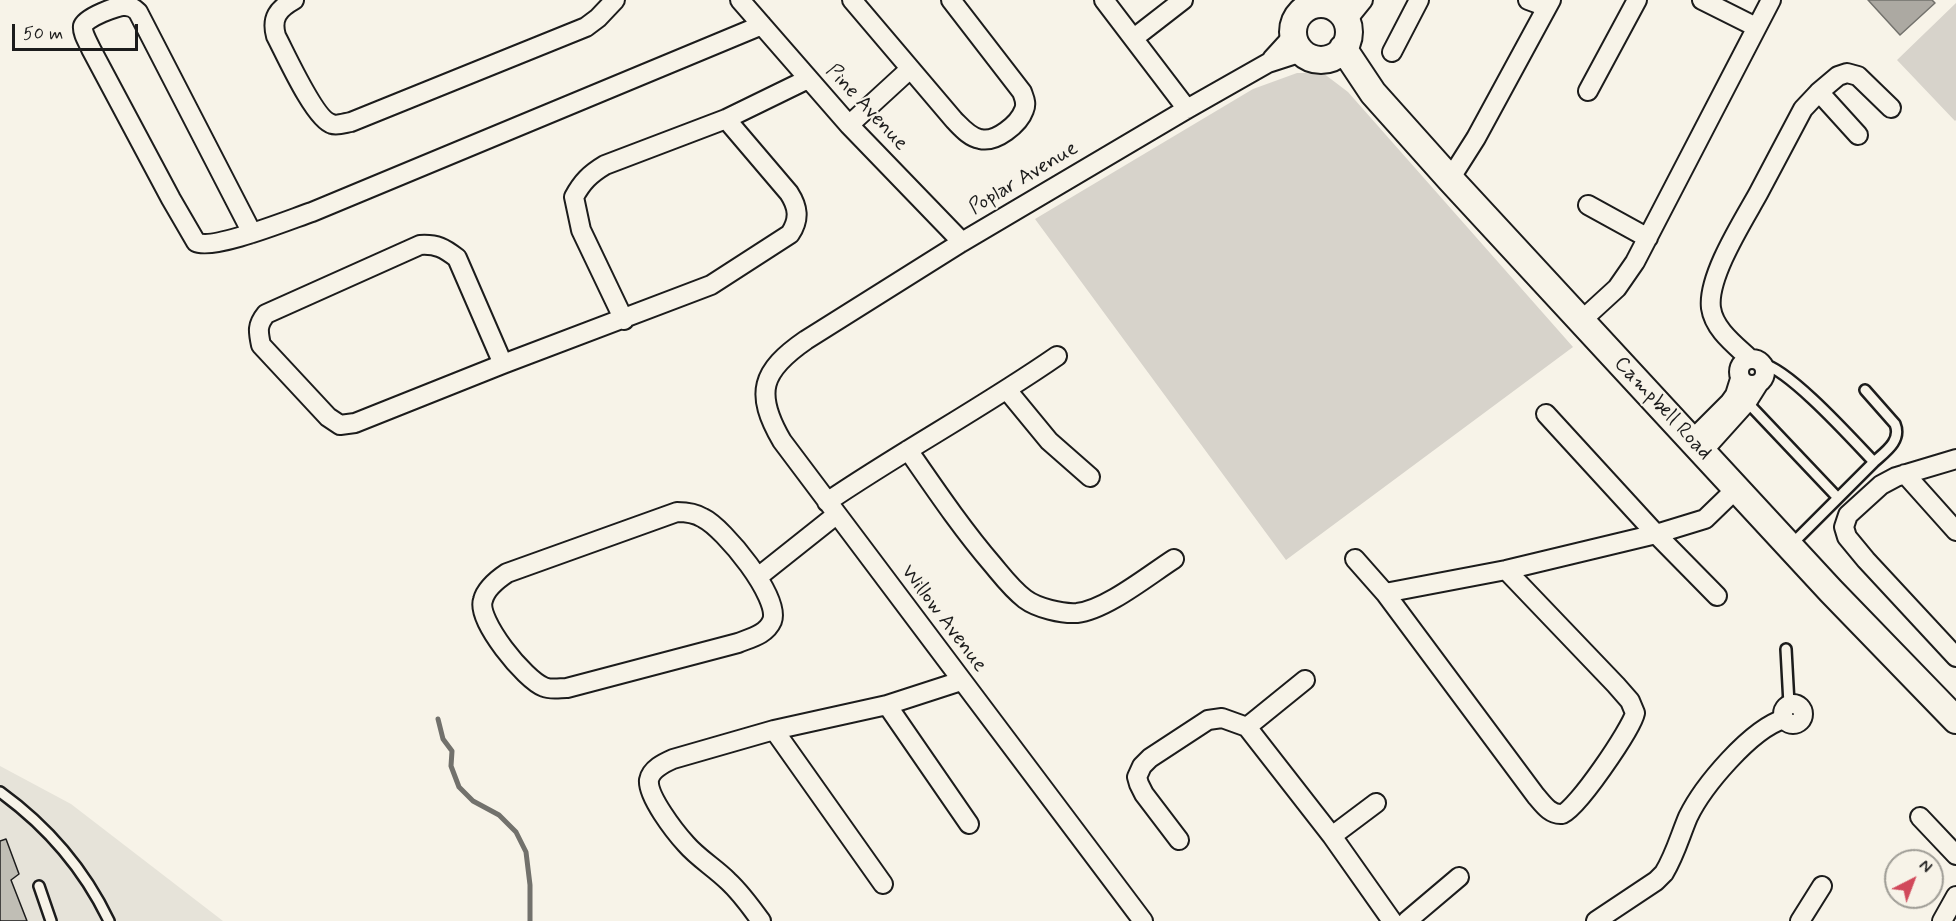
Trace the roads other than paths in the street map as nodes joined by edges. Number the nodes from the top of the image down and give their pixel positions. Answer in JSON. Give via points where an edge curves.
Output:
{"nodes":[{"id":1,"x":294,"y":0,"type":"edge"},
{"id":2,"x":615,"y":0,"type":"edge"},
{"id":3,"x":740,"y":0,"type":"edge"},
{"id":4,"x":852,"y":0,"type":"edge"},
{"id":5,"x":951,"y":0,"type":"edge"},
{"id":6,"x":1104,"y":0,"type":"edge"},
{"id":7,"x":1183,"y":0,"type":"edge"},
{"id":8,"x":1363,"y":0,"type":"edge"},
{"id":9,"x":1419,"y":0,"type":"edge"},
{"id":10,"x":1528,"y":0,"type":"edge"},
{"id":11,"x":1637,"y":0,"type":"edge"},
{"id":12,"x":1702,"y":0,"type":"edge"},
{"id":13,"x":1771,"y":0,"type":"edge"},
{"id":14,"x":1549,"y":3,"type":"edge"},
{"id":15,"x":1312,"y":16,"type":"edge"},
{"id":16,"x":762,"y":25,"type":"junction"},
{"id":17,"x":1756,"y":27,"type":"junction"},
{"id":18,"x":1134,"y":38,"type":"junction"},
{"id":19,"x":1392,"y":52,"type":"dead end"},
{"id":20,"x":1338,"y":53,"type":"junction"},
{"id":21,"x":910,"y":69,"type":"junction"},
{"id":22,"x":808,"y":79,"type":"junction"},
{"id":23,"x":1588,"y":91,"type":"dead end"},
{"id":24,"x":1819,"y":92,"type":"junction"},
{"id":25,"x":1891,"y":108,"type":"dead end"},
{"id":26,"x":1186,"y":109,"type":"junction"},
{"id":27,"x":726,"y":119,"type":"junction"},
{"id":28,"x":849,"y":125,"type":"junction"},
{"id":29,"x":1858,"y":135,"type":"dead end"},
{"id":30,"x":1450,"y":179,"type":"junction"},
{"id":31,"x":1588,"y":205,"type":"dead end"},
{"id":32,"x":252,"y":233,"type":"junction"},
{"id":33,"x":1648,"y":238,"type":"junction"},
{"id":34,"x":962,"y":242,"type":"junction"},
{"id":35,"x":624,"y":320,"type":"junction"},
{"id":36,"x":1581,"y":321,"type":"junction"},
{"id":37,"x":806,"y":340,"type":"joint"},
{"id":38,"x":1057,"y":356,"type":"dead end"},
{"id":39,"x":503,"y":364,"type":"junction"},
{"id":40,"x":1748,"y":368,"type":"junction"},
{"id":41,"x":1007,"y":390,"type":"junction"},
{"id":42,"x":1865,"y":390,"type":"dead end"},
{"id":43,"x":1747,"y":402,"type":"junction"},
{"id":44,"x":1546,"y":414,"type":"dead end"},
{"id":45,"x":1697,"y":446,"type":"junction"},
{"id":46,"x":908,"y":450,"type":"junction"},
{"id":47,"x":1956,"y":459,"type":"edge"},
{"id":48,"x":1874,"y":462,"type":"junction"},
{"id":49,"x":1905,"y":474,"type":"junction"},
{"id":50,"x":1090,"y":477,"type":"dead end"},
{"id":51,"x":1736,"y":489,"type":"junction"},
{"id":52,"x":1838,"y":498,"type":"junction"},
{"id":53,"x":832,"y":508,"type":"junction"},
{"id":54,"x":1956,"y":531,"type":"edge"},
{"id":55,"x":1656,"y":534,"type":"junction"},
{"id":56,"x":1790,"y":546,"type":"junction"},
{"id":57,"x":1174,"y":559,"type":"dead end"},
{"id":58,"x":1355,"y":559,"type":"dead end"},
{"id":59,"x":1506,"y":570,"type":"junction"},
{"id":60,"x":758,"y":577,"type":"junction"},
{"id":61,"x":1384,"y":593,"type":"junction"},
{"id":62,"x":1717,"y":596,"type":"dead end"},
{"id":63,"x":1786,"y":649,"type":"dead end"},
{"id":64,"x":1956,"y":657,"type":"edge"},
{"id":65,"x":1305,"y":680,"type":"dead end"},
{"id":66,"x":961,"y":681,"type":"junction"},
{"id":67,"x":887,"y":705,"type":"junction"},
{"id":68,"x":1787,"y":712,"type":"joint"},
{"id":69,"x":1956,"y":720,"type":"edge"},
{"id":70,"x":1246,"y":727,"type":"junction"},
{"id":71,"x":774,"y":730,"type":"junction"},
{"id":72,"x":0,"y":792,"type":"edge"},
{"id":73,"x":1376,"y":803,"type":"dead end"},
{"id":74,"x":1920,"y":817,"type":"dead end"},
{"id":75,"x":969,"y":824,"type":"dead end"},
{"id":76,"x":1332,"y":836,"type":"junction"},
{"id":77,"x":1179,"y":840,"type":"dead end"},
{"id":78,"x":1956,"y":855,"type":"edge"},
{"id":79,"x":1459,"y":877,"type":"dead end"},
{"id":80,"x":883,"y":884,"type":"dead end"},
{"id":81,"x":39,"y":886,"type":"dead end"},
{"id":82,"x":1822,"y":886,"type":"dead end"},
{"id":83,"x":1956,"y":896,"type":"edge"},
{"id":84,"x":51,"y":921,"type":"edge"},
{"id":85,"x":109,"y":921,"type":"edge"},
{"id":86,"x":761,"y":921,"type":"edge"},
{"id":87,"x":1143,"y":921,"type":"edge"},
{"id":88,"x":1392,"y":921,"type":"edge"},
{"id":89,"x":1407,"y":921,"type":"edge"},
{"id":90,"x":1596,"y":921,"type":"edge"},
{"id":91,"x":1800,"y":921,"type":"edge"},
{"id":92,"x":1942,"y":921,"type":"edge"}],
"edges":[{"from":1,"to":2,"type":"street","via":[[275,18],[276,36],[313,106],[332,124],[351,122],[586,27]]},
{"from":3,"to":16,"type":"street","name":"Pine Avenue"},
{"from":4,"to":21,"type":"street"},
{"from":5,"to":21,"type":"street","via":[[1022,92],[1024,110],[999,136],[978,139],[954,120]]},
{"from":6,"to":18,"type":"street"},
{"from":7,"to":18,"type":"street"},
{"from":8,"to":15,"type":"street"},
{"from":9,"to":19,"type":"street"},
{"from":10,"to":14,"type":"street"},
{"from":11,"to":23,"type":"street"},
{"from":12,"to":17,"type":"street"},
{"from":13,"to":17,"type":"street"},
{"from":14,"to":30,"type":"street"},
{"from":15,"to":20,"type":"street","via":[[1348,35]]},
{"from":15,"to":20,"type":"street","via":[[1316,59]]},
{"from":15,"to":26,"type":"street","name":"Poplar Avenue","via":[[1268,63]]},
{"from":16,"to":22,"type":"street","name":"Pine Avenue"},
{"from":16,"to":32,"type":"street"},
{"from":17,"to":33,"type":"street"},
{"from":18,"to":26,"type":"street"},
{"from":20,"to":30,"type":"street","name":"Campbell Road"},
{"from":21,"to":28,"type":"street"},
{"from":22,"to":27,"type":"street"},
{"from":22,"to":28,"type":"street","name":"Pine Avenue"},
{"from":24,"to":25,"type":"street","via":[[1838,76],[1852,73]]},
{"from":24,"to":29,"type":"street"},
{"from":24,"to":40,"type":"street","via":[[1803,109],[1713,285],[1711,308],[1719,329]]},
{"from":26,"to":34,"type":"street","name":"Poplar Avenue"},
{"from":27,"to":35,"type":"street","via":[[604,165],[582,183],[574,197],[581,230]]},
{"from":27,"to":35,"type":"street","via":[[796,204],[794,227],[711,285]]},
{"from":28,"to":34,"type":"street","name":"Pine Avenue"},
{"from":30,"to":36,"type":"street","name":"Campbell Road"},
{"from":31,"to":33,"type":"street"},
{"from":32,"to":32,"type":"street","via":[[138,12],[122,6],[86,21],[83,27],[91,49],[196,242],[207,245]]},
{"from":33,"to":36,"type":"street","via":[[1617,288]]},
{"from":34,"to":37,"type":"street","name":"Poplar Avenue"},
{"from":35,"to":39,"type":"street"},
{"from":36,"to":45,"type":"street","name":"Campbell Road"},
{"from":37,"to":53,"type":"street","name":"Willow Avenue","via":[[787,353],[771,374],[765,405],[782,441]]},
{"from":38,"to":41,"type":"street"},
{"from":39,"to":39,"type":"street","via":[[457,258],[434,244],[420,246],[276,309],[259,323],[261,345],[327,417],[340,425],[355,423]]},
{"from":40,"to":43,"type":"street","via":[[1749,385],[1760,383]]},
{"from":40,"to":45,"type":"street","via":[[1736,395]]},
{"from":40,"to":48,"type":"lane","via":[[1774,367]]},
{"from":41,"to":46,"type":"street"},
{"from":41,"to":50,"type":"street","via":[[1049,441]]},
{"from":42,"to":48,"type":"lane","via":[[1898,430],[1896,439]]},
{"from":43,"to":45,"type":"street"},
{"from":43,"to":52,"type":"lane"},
{"from":44,"to":55,"type":"street"},
{"from":45,"to":51,"type":"street","name":"Campbell Road"},
{"from":46,"to":53,"type":"street","via":[[869,473]]},
{"from":46,"to":57,"type":"street","via":[[980,550],[1011,586],[1035,604],[1077,613],[1091,609]]},
{"from":47,"to":49,"type":"street"},
{"from":48,"to":52,"type":"lane"},
{"from":49,"to":54,"type":"street"},
{"from":49,"to":64,"type":"street","via":[[1888,480],[1871,493],[1848,515],[1844,531]]},
{"from":51,"to":55,"type":"street","via":[[1705,519]]},
{"from":51,"to":56,"type":"street","name":"Campbell Road"},
{"from":52,"to":56,"type":"lane"},
{"from":53,"to":60,"type":"street"},
{"from":53,"to":66,"type":"street","name":"Willow Avenue"},
{"from":55,"to":59,"type":"street"},
{"from":55,"to":62,"type":"street"},
{"from":56,"to":69,"type":"street","name":"Campbell Road"},
{"from":58,"to":61,"type":"street"},
{"from":59,"to":61,"type":"street"},
{"from":59,"to":61,"type":"street","via":[[1616,685],[1635,713],[1630,727],[1581,798],[1566,813],[1551,812],[1536,796]]},
{"from":60,"to":60,"type":"street","via":[[772,605],[771,624],[765,631],[567,688],[545,688],[527,675],[491,632],[483,608],[490,588],[507,573],[676,512],[695,514],[714,525]]},
{"from":63,"to":68,"type":"lane"},
{"from":65,"to":70,"type":"street"},
{"from":66,"to":67,"type":"street"},
{"from":66,"to":87,"type":"street","name":"Willow Avenue"},
{"from":67,"to":71,"type":"street"},
{"from":67,"to":75,"type":"street"},
{"from":68,"to":90,"type":"street","via":[[1735,755],[1695,804],[1670,863],[1656,881]]},
{"from":70,"to":76,"type":"street"},
{"from":70,"to":77,"type":"street","via":[[1222,718],[1208,720],[1142,766],[1137,777],[1144,795]]},
{"from":71,"to":80,"type":"street"},
{"from":71,"to":86,"type":"street","via":[[673,759],[659,766],[649,779],[654,797],[686,844],[728,881]]},
{"from":72,"to":85,"type":"lane","via":[[70,857],[97,895]]},
{"from":73,"to":76,"type":"street"},
{"from":74,"to":78,"type":"street"},
{"from":76,"to":88,"type":"street"},
{"from":79,"to":89,"type":"street"},
{"from":81,"to":84,"type":"lane"},
{"from":82,"to":91,"type":"street"},
{"from":83,"to":92,"type":"street"}]}
